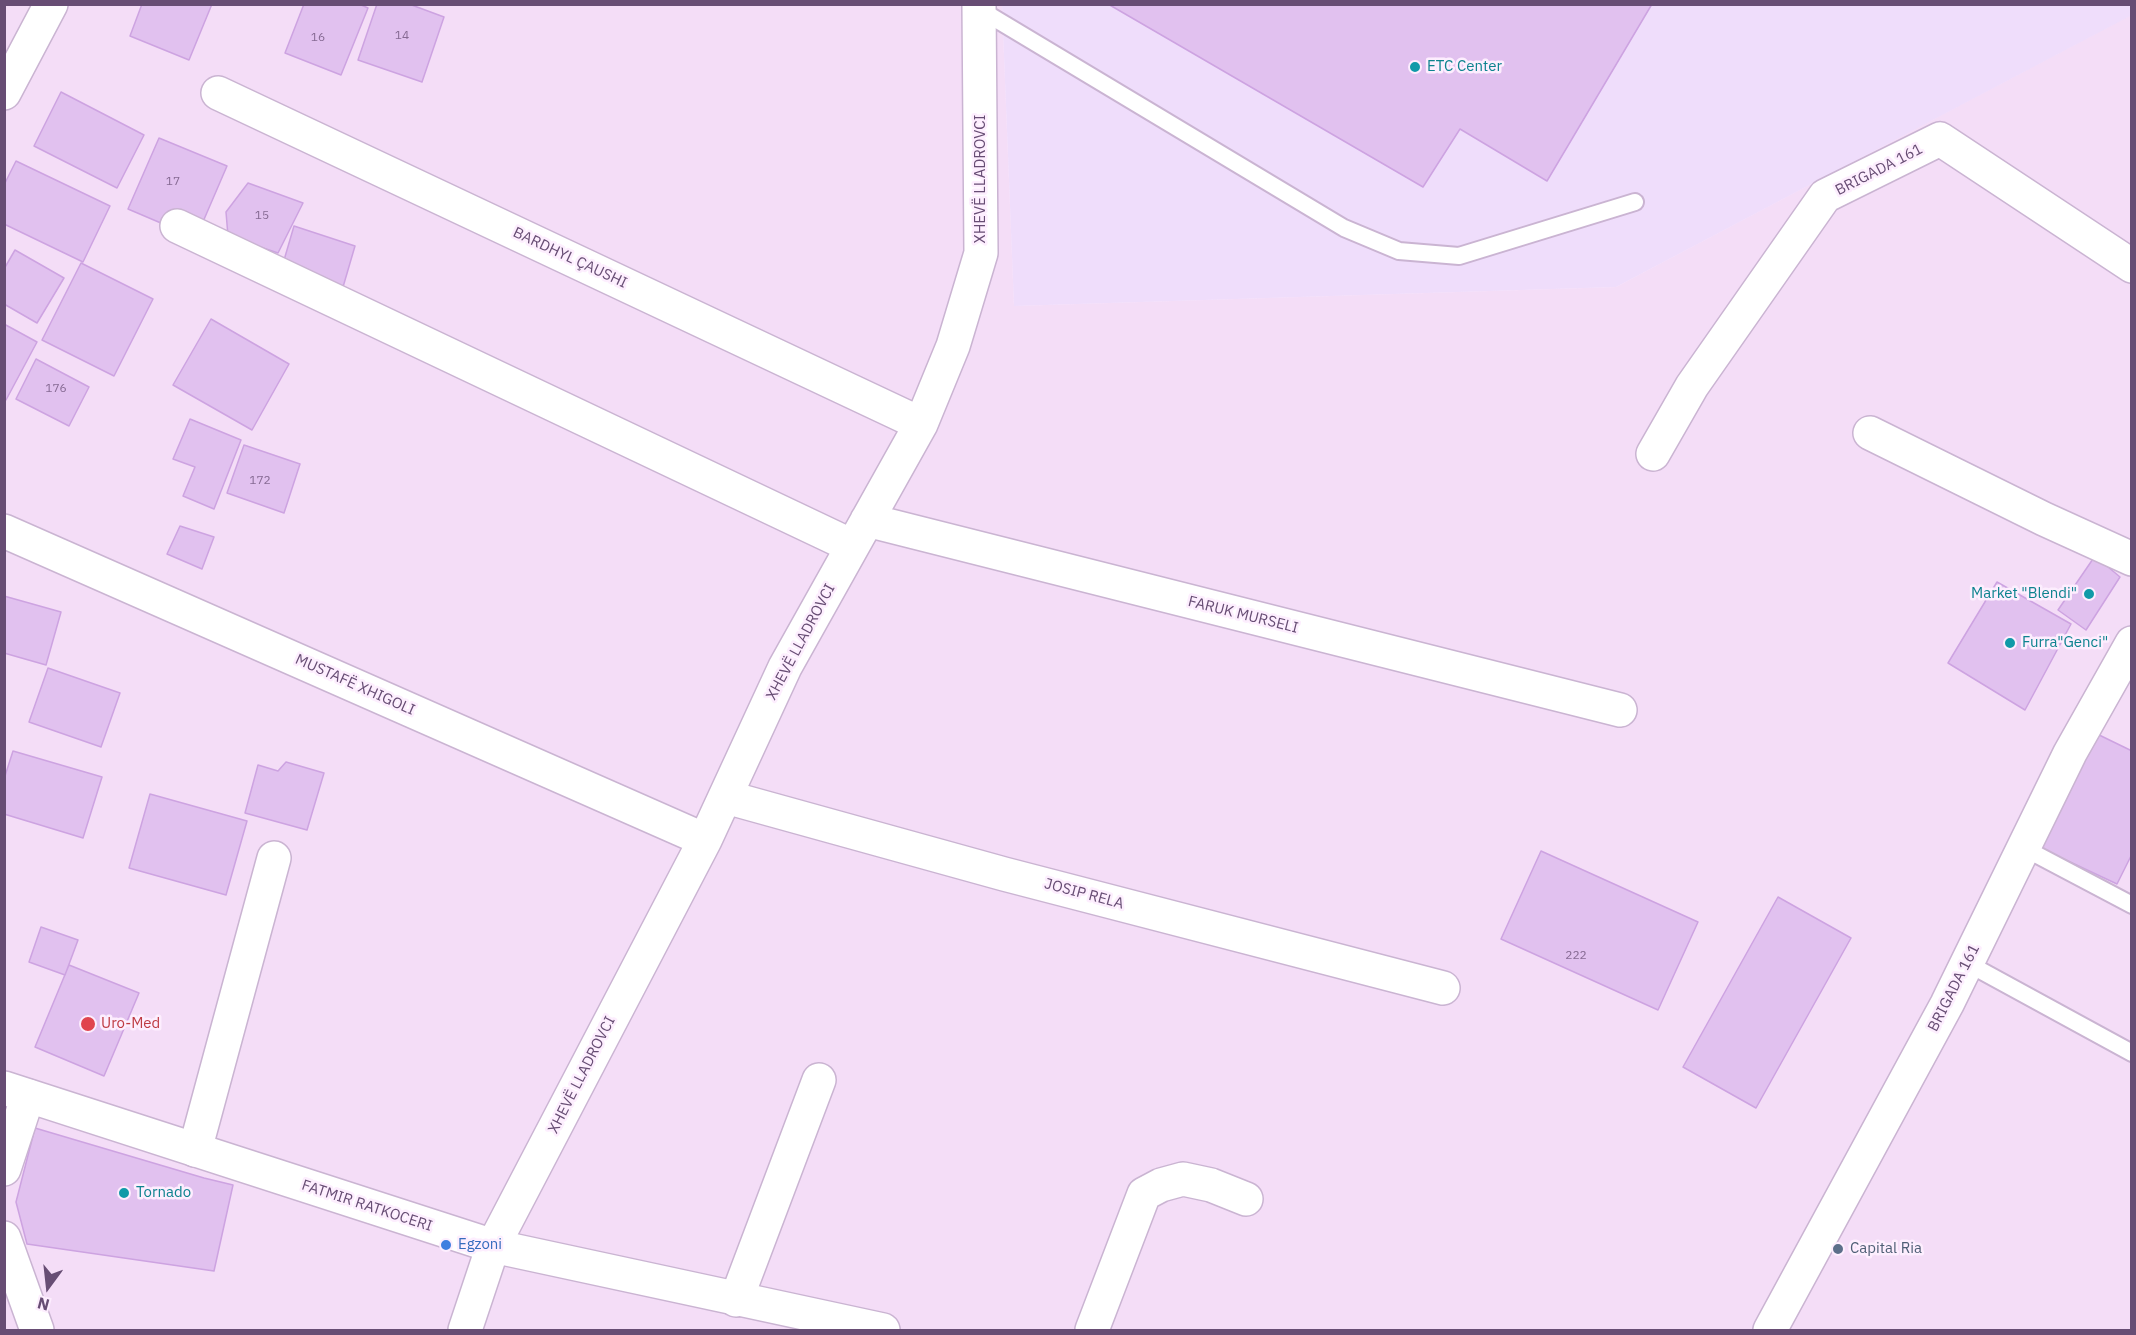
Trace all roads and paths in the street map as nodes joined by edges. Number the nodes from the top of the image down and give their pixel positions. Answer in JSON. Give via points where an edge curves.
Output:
{"nodes":[{"id":1,"x":51,"y":4,"type":"edge"},
{"id":2,"x":974,"y":6,"type":"edge"},
{"id":3,"x":4,"y":93,"type":"edge"},
{"id":4,"x":218,"y":93,"type":"dead end"},
{"id":5,"x":1635,"y":202,"type":"dead end"},
{"id":6,"x":177,"y":226,"type":"dead end"},
{"id":7,"x":2132,"y":266,"type":"edge"},
{"id":8,"x":921,"y":424,"type":"junction"},
{"id":9,"x":1870,"y":433,"type":"dead end"},
{"id":10,"x":1653,"y":454,"type":"dead end"},
{"id":11,"x":4,"y":531,"type":"edge"},
{"id":12,"x":860,"y":533,"type":"junction"},
{"id":13,"x":2132,"y":559,"type":"edge"},
{"id":14,"x":2132,"y":643,"type":"edge"},
{"id":15,"x":1620,"y":710,"type":"dead end"},
{"id":16,"x":726,"y":797,"type":"junction"},
{"id":17,"x":705,"y":840,"type":"junction"},
{"id":18,"x":2024,"y":848,"type":"junction"},
{"id":19,"x":274,"y":858,"type":"dead end"},
{"id":20,"x":2132,"y":905,"type":"edge"},
{"id":21,"x":1967,"y":963,"type":"junction"},
{"id":22,"x":1443,"y":988,"type":"dead end"},
{"id":23,"x":2132,"y":1053,"type":"edge"},
{"id":24,"x":819,"y":1080,"type":"dead end"},
{"id":25,"x":16,"y":1092,"type":"edge"},
{"id":26,"x":195,"y":1150,"type":"junction"},
{"id":27,"x":4,"y":1169,"type":"edge"},
{"id":28,"x":1245,"y":1199,"type":"dead end"},
{"id":29,"x":4,"y":1238,"type":"edge"},
{"id":30,"x":494,"y":1246,"type":"junction"},
{"id":31,"x":736,"y":1300,"type":"junction"},
{"id":32,"x":38,"y":1330,"type":"edge"},
{"id":33,"x":465,"y":1330,"type":"edge"},
{"id":34,"x":883,"y":1330,"type":"edge"},
{"id":35,"x":1092,"y":1330,"type":"edge"},
{"id":36,"x":1770,"y":1330,"type":"edge"}],
"edges":[{"from":1,"to":3,"type":"street"},
{"from":2,"to":5,"type":"lane","via":[[1344,228],[1399,251],[1459,256]]},
{"from":2,"to":8,"type":"street","name":"XHEVË LLADROVCI","via":[[981,253],[953,346]]},
{"from":4,"to":8,"type":"street","name":"BARDHYL ÇAUSHI"},
{"from":6,"to":12,"type":"street","name":"FARUK MURSELI"},
{"from":7,"to":10,"type":"street","name":"BRIGADA 161","via":[[1940,139],[1825,196],[1692,386]]},
{"from":8,"to":12,"type":"street","name":"XHEVË LLADROVCI"},
{"from":9,"to":13,"type":"street"},
{"from":11,"to":17,"type":"street","name":"MUSTAFË XHIGOLI"},
{"from":12,"to":15,"type":"street","name":"FARUK MURSELI"},
{"from":12,"to":16,"type":"street","name":"XHEVË LLADROVCI","via":[[785,667]]},
{"from":14,"to":18,"type":"street","name":"BRIGADA 161","via":[[2070,753]]},
{"from":16,"to":17,"type":"street","name":"XHEVË LLADROVCI"},
{"from":16,"to":22,"type":"street","name":"JOSIP RELA"},
{"from":17,"to":30,"type":"street","name":"XHEVË LLADROVCI"},
{"from":18,"to":20,"type":"lane"},
{"from":18,"to":21,"type":"street","name":"BRIGADA 161"},
{"from":19,"to":26,"type":"street"},
{"from":21,"to":23,"type":"lane"},
{"from":21,"to":36,"type":"street","name":"BRIGADA 161"},
{"from":24,"to":31,"type":"street"},
{"from":25,"to":26,"type":"street","name":"FATMIR RATKOCERI"},
{"from":25,"to":27,"type":"street"},
{"from":26,"to":30,"type":"street","name":"FATMIR RATKOCERI"},
{"from":28,"to":35,"type":"street","via":[[1183,1179],[1144,1194]]},
{"from":29,"to":32,"type":"street"},
{"from":30,"to":31,"type":"street","name":"FATMIR RATKOCERI"},
{"from":30,"to":33,"type":"street","name":"XHEVË LLADROVCI"},
{"from":31,"to":34,"type":"street","name":"FATMIR RATKOCERI"}]}
